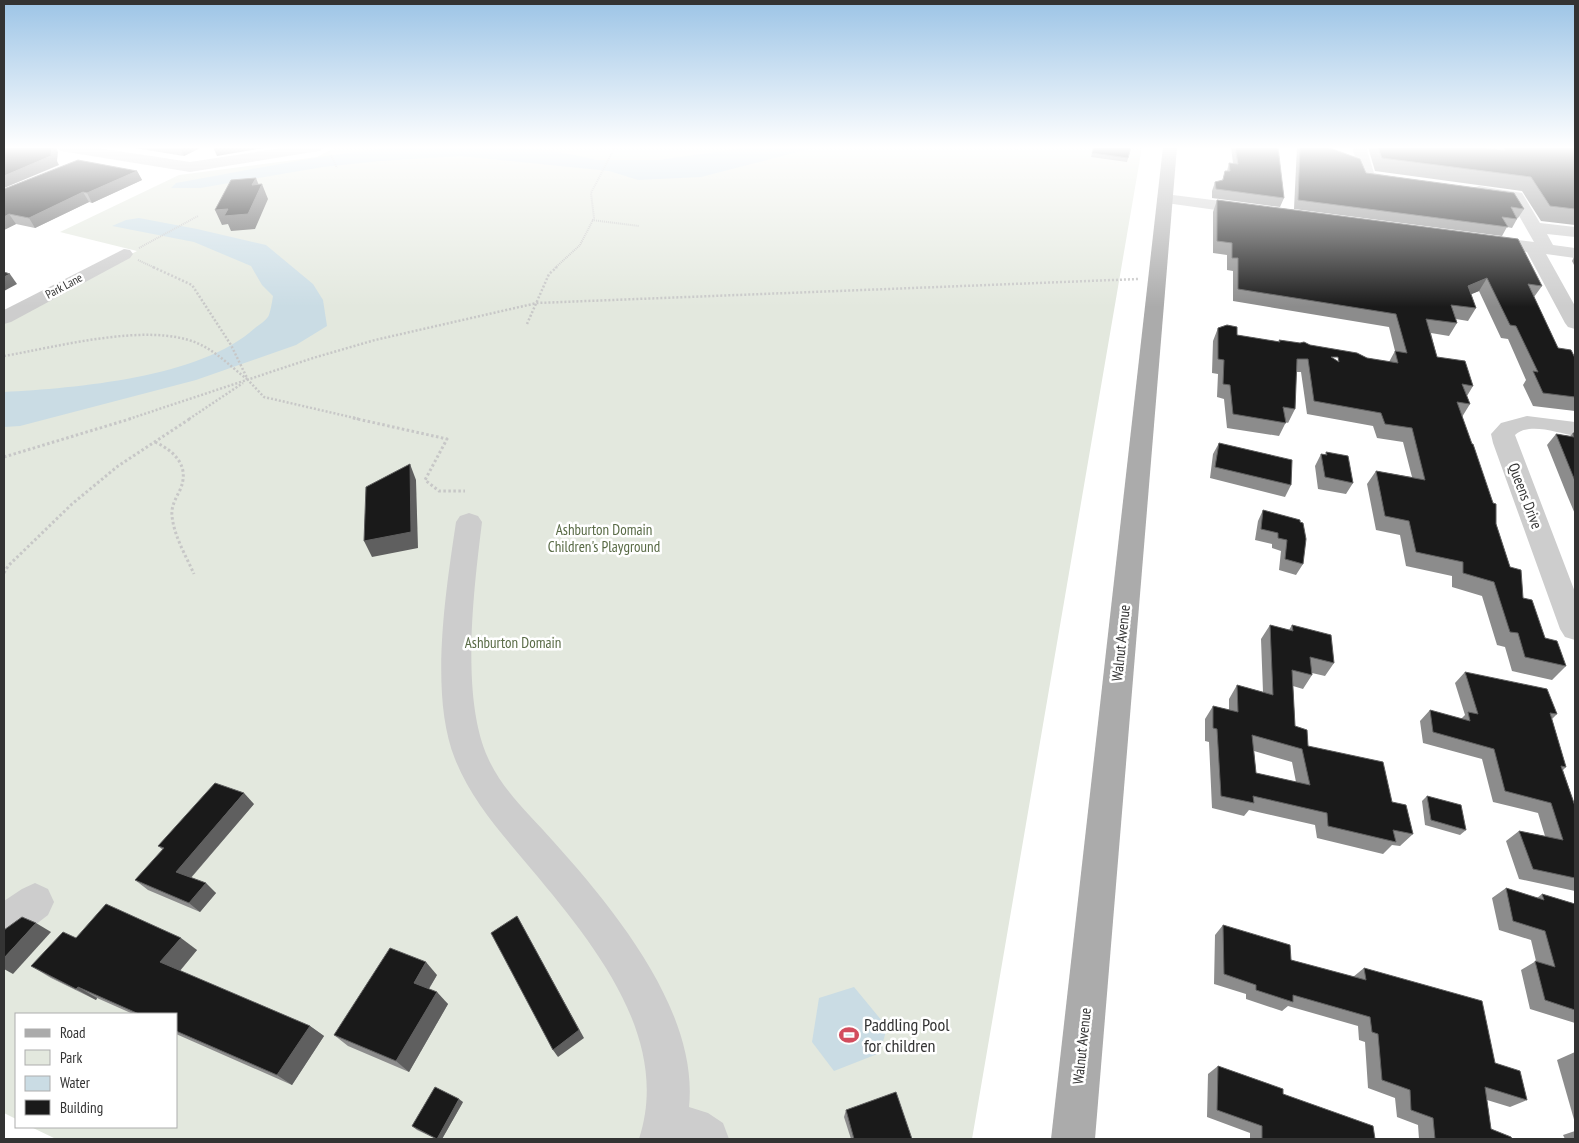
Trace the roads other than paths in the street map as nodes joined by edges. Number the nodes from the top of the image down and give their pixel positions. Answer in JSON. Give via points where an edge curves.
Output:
{"nodes":[{"id":1,"x":1165,"y":200,"type":"edge"},
{"id":2,"x":1175,"y":200,"type":"edge"},
{"id":3,"x":1519,"y":200,"type":"edge"},
{"id":4,"x":1269,"y":213,"type":"edge"},
{"id":5,"x":1534,"y":227,"type":"junction"},
{"id":6,"x":1575,"y":232,"type":"edge"},
{"id":7,"x":1465,"y":238,"type":"edge"},
{"id":8,"x":1540,"y":248,"type":"junction"},
{"id":9,"x":1575,"y":253,"type":"edge"},
{"id":10,"x":124,"y":254,"type":"road end"},
{"id":11,"x":4,"y":318,"type":"edge"},
{"id":12,"x":1575,"y":323,"type":"edge"},
{"id":13,"x":1575,"y":429,"type":"edge"},
{"id":14,"x":467,"y":507,"type":"road end"},
{"id":15,"x":1575,"y":629,"type":"edge"},
{"id":16,"x":35,"y":902,"type":"dead end"},
{"id":17,"x":4,"y":924,"type":"edge"},
{"id":18,"x":662,"y":1135,"type":"edge"},
{"id":19,"x":707,"y":1139,"type":"edge"},
{"id":20,"x":1073,"y":1139,"type":"edge"}],
"edges":[{"from":1,"to":20,"type":"main road","name":"Walnut Avenue"},
{"from":2,"to":4,"type":"street"},
{"from":3,"to":5,"type":"street"},
{"from":5,"to":6,"type":"street"},
{"from":5,"to":8,"type":"street"},
{"from":7,"to":8,"type":"street"},
{"from":8,"to":9,"type":"street"},
{"from":8,"to":12,"type":"street"},
{"from":10,"to":11,"type":"street","name":"Park Lane"},
{"from":13,"to":15,"type":"street","name":"Queens Drive","via":[[1528,422],[1516,424],[1504,434]]},
{"from":14,"to":18,"type":"street","via":[[456,665],[462,725],[471,758],[487,790],[585,904],[654,1021],[668,1072]]},
{"from":16,"to":17,"type":"street"},
{"from":18,"to":19,"type":"street","via":[[692,1130]]}]}
